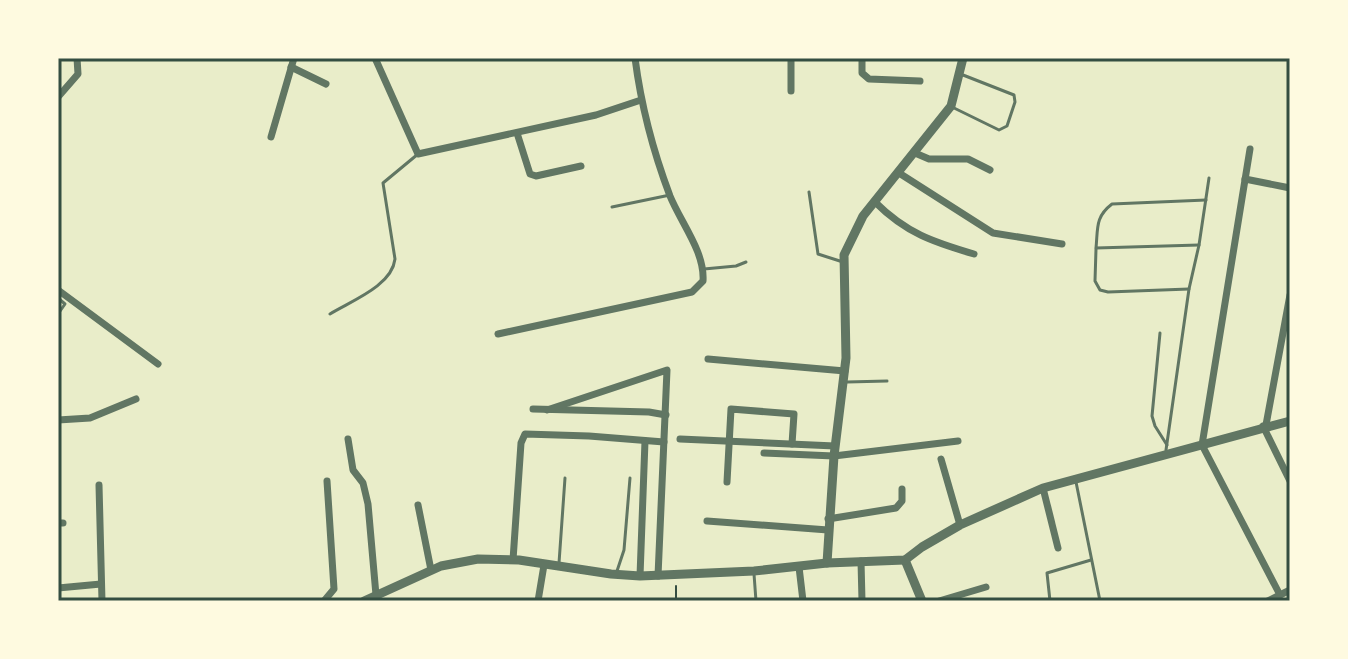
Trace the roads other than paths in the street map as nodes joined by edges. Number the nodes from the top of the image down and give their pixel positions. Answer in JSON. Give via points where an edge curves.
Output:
{"nodes":[{"id":1,"x":77,"y":58,"type":"edge"},
{"id":2,"x":375,"y":58,"type":"edge"},
{"id":3,"x":635,"y":58,"type":"edge"},
{"id":4,"x":791,"y":58,"type":"edge"},
{"id":5,"x":862,"y":58,"type":"edge"},
{"id":6,"x":963,"y":58,"type":"edge"},
{"id":7,"x":292,"y":62,"type":"edge"},
{"id":8,"x":959,"y":74,"type":"junction"},
{"id":9,"x":920,"y":81,"type":"dead end"},
{"id":10,"x":326,"y":84,"type":"dead end"},
{"id":11,"x":791,"y":91,"type":"dead end"},
{"id":12,"x":58,"y":97,"type":"edge"},
{"id":13,"x":641,"y":100,"type":"junction"},
{"id":14,"x":951,"y":106,"type":"junction"},
{"id":15,"x":517,"y":133,"type":"junction"},
{"id":16,"x":271,"y":137,"type":"dead end"},
{"id":17,"x":1250,"y":149,"type":"dead end"},
{"id":18,"x":915,"y":153,"type":"junction"},
{"id":19,"x":418,"y":154,"type":"junction"},
{"id":20,"x":581,"y":166,"type":"dead end"},
{"id":21,"x":990,"y":170,"type":"dead end"},
{"id":22,"x":899,"y":173,"type":"junction"},
{"id":23,"x":1209,"y":178,"type":"dead end"},
{"id":24,"x":1245,"y":179,"type":"junction"},
{"id":25,"x":1290,"y":188,"type":"edge"},
{"id":26,"x":809,"y":192,"type":"dead end"},
{"id":27,"x":670,"y":195,"type":"junction"},
{"id":28,"x":1206,"y":200,"type":"junction"},
{"id":29,"x":875,"y":202,"type":"junction"},
{"id":30,"x":612,"y":207,"type":"dead end"},
{"id":31,"x":1062,"y":244,"type":"dead end"},
{"id":32,"x":1199,"y":245,"type":"junction"},
{"id":33,"x":1096,"y":248,"type":"junction"},
{"id":34,"x":974,"y":254,"type":"dead end"},
{"id":35,"x":746,"y":262,"type":"dead end"},
{"id":36,"x":843,"y":262,"type":"junction"},
{"id":37,"x":704,"y":269,"type":"junction"},
{"id":38,"x":1189,"y":289,"type":"junction"},
{"id":39,"x":58,"y":290,"type":"edge"},
{"id":40,"x":1290,"y":295,"type":"edge"},
{"id":41,"x":58,"y":298,"type":"edge"},
{"id":42,"x":58,"y":314,"type":"edge"},
{"id":43,"x":330,"y":314,"type":"dead end"},
{"id":44,"x":1160,"y":333,"type":"dead end"},
{"id":45,"x":498,"y":334,"type":"dead end"},
{"id":46,"x":708,"y":359,"type":"dead end"},
{"id":47,"x":158,"y":364,"type":"dead end"},
{"id":48,"x":845,"y":371,"type":"junction"},
{"id":49,"x":887,"y":381,"type":"dead end"},
{"id":50,"x":843,"y":382,"type":"junction"},
{"id":51,"x":136,"y":399,"type":"dead end"},
{"id":52,"x":533,"y":409,"type":"dead end"},
{"id":53,"x":547,"y":410,"type":"junction"},
{"id":54,"x":666,"y":415,"type":"junction"},
{"id":55,"x":58,"y":420,"type":"edge"},
{"id":56,"x":1290,"y":421,"type":"edge"},
{"id":57,"x":1264,"y":426,"type":"junction"},
{"id":58,"x":348,"y":439,"type":"dead end"},
{"id":59,"x":680,"y":439,"type":"dead end"},
{"id":60,"x":645,"y":441,"type":"junction"},
{"id":61,"x":958,"y":441,"type":"dead end"},
{"id":62,"x":664,"y":442,"type":"junction"},
{"id":63,"x":730,"y":442,"type":"junction"},
{"id":64,"x":792,"y":444,"type":"junction"},
{"id":65,"x":1202,"y":445,"type":"junction"},
{"id":66,"x":1166,"y":450,"type":"junction"},
{"id":67,"x":834,"y":451,"type":"junction"},
{"id":68,"x":764,"y":453,"type":"dead end"},
{"id":69,"x":941,"y":459,"type":"dead end"},
{"id":70,"x":565,"y":478,"type":"dead end"},
{"id":71,"x":630,"y":478,"type":"dead end"},
{"id":72,"x":1076,"y":478,"type":"junction"},
{"id":73,"x":327,"y":481,"type":"dead end"},
{"id":74,"x":1290,"y":481,"type":"edge"},
{"id":75,"x":727,"y":482,"type":"dead end"},
{"id":76,"x":99,"y":485,"type":"dead end"},
{"id":77,"x":1043,"y":488,"type":"junction"},
{"id":78,"x":902,"y":489,"type":"dead end"},
{"id":79,"x":418,"y":505,"type":"dead end"},
{"id":80,"x":707,"y":521,"type":"dead end"},
{"id":81,"x":828,"y":524,"type":"junction"},
{"id":82,"x":960,"y":525,"type":"junction"},
{"id":83,"x":1058,"y":548,"type":"dead end"},
{"id":84,"x":513,"y":560,"type":"junction"},
{"id":85,"x":905,"y":560,"type":"junction"},
{"id":86,"x":1091,"y":560,"type":"junction"},
{"id":87,"x":861,"y":561,"type":"junction"},
{"id":88,"x":827,"y":563,"type":"junction"},
{"id":89,"x":544,"y":565,"type":"junction"},
{"id":90,"x":558,"y":567,"type":"junction"},
{"id":91,"x":799,"y":567,"type":"junction"},
{"id":92,"x":431,"y":570,"type":"junction"},
{"id":93,"x":754,"y":571,"type":"junction"},
{"id":94,"x":616,"y":575,"type":"junction"},
{"id":95,"x":640,"y":576,"type":"junction"},
{"id":96,"x":658,"y":576,"type":"junction"},
{"id":97,"x":101,"y":584,"type":"junction"},
{"id":98,"x":986,"y":587,"type":"dead end"},
{"id":99,"x":58,"y":588,"type":"edge"},
{"id":100,"x":1290,"y":590,"type":"edge"},
{"id":101,"x":376,"y":595,"type":"junction"},
{"id":102,"x":1280,"y":595,"type":"junction"},
{"id":103,"x":102,"y":601,"type":"edge"},
{"id":104,"x":324,"y":601,"type":"edge"},
{"id":105,"x":364,"y":601,"type":"edge"},
{"id":106,"x":538,"y":601,"type":"edge"},
{"id":107,"x":756,"y":601,"type":"edge"},
{"id":108,"x":803,"y":601,"type":"edge"},
{"id":109,"x":862,"y":601,"type":"edge"},
{"id":110,"x":922,"y":601,"type":"edge"},
{"id":111,"x":939,"y":601,"type":"edge"},
{"id":112,"x":1050,"y":601,"type":"edge"},
{"id":113,"x":1100,"y":601,"type":"edge"},
{"id":114,"x":1268,"y":601,"type":"edge"}],
"edges":[{"from":1,"to":12,"type":"street","via":[[78,74]]},
{"from":2,"to":19,"type":"street"},
{"from":3,"to":13,"type":"street"},
{"from":4,"to":11,"type":"street"},
{"from":5,"to":9,"type":"street","via":[[862,73],[869,79]]},
{"from":6,"to":8,"type":"street"},
{"from":7,"to":10,"type":"street"},
{"from":7,"to":16,"type":"street"},
{"from":8,"to":14,"type":"street"},
{"from":8,"to":14,"type":"lane","via":[[1014,95],[1015,102],[1007,126],[999,130]]},
{"from":13,"to":15,"type":"street"},
{"from":13,"to":27,"type":"street"},
{"from":14,"to":18,"type":"street"},
{"from":15,"to":19,"type":"street"},
{"from":15,"to":20,"type":"street","via":[[530,174]]},
{"from":17,"to":24,"type":"street"},
{"from":18,"to":21,"type":"street","via":[[929,159],[968,159]]},
{"from":18,"to":22,"type":"street"},
{"from":19,"to":43,"type":"lane","via":[[383,183],[394,270]]},
{"from":22,"to":29,"type":"street"},
{"from":22,"to":31,"type":"street","via":[[993,233]]},
{"from":23,"to":28,"type":"lane"},
{"from":24,"to":25,"type":"street"},
{"from":24,"to":65,"type":"street"},
{"from":26,"to":36,"type":"lane","via":[[818,254]]},
{"from":27,"to":30,"type":"lane"},
{"from":27,"to":37,"type":"street"},
{"from":28,"to":32,"type":"lane"},
{"from":28,"to":33,"type":"lane","via":[[1112,204],[1101,212]]},
{"from":29,"to":34,"type":"street","via":[[921,237]]},
{"from":29,"to":36,"type":"street","via":[[852,234]]},
{"from":32,"to":33,"type":"lane"},
{"from":32,"to":38,"type":"lane"},
{"from":33,"to":38,"type":"lane","via":[[1095,281],[1100,290]]},
{"from":35,"to":37,"type":"lane"},
{"from":36,"to":48,"type":"street"},
{"from":37,"to":45,"type":"street","via":[[703,281],[692,292]]},
{"from":38,"to":66,"type":"lane"},
{"from":39,"to":47,"type":"street"},
{"from":40,"to":57,"type":"street"},
{"from":41,"to":42,"type":"lane","via":[[65,304]]},
{"from":44,"to":66,"type":"lane","via":[[1152,416]]},
{"from":46,"to":48,"type":"street"},
{"from":48,"to":50,"type":"street"},
{"from":49,"to":50,"type":"lane"},
{"from":50,"to":67,"type":"street"},
{"from":51,"to":55,"type":"street","via":[[90,418]]},
{"from":52,"to":53,"type":"street"},
{"from":53,"to":54,"type":"street"},
{"from":53,"to":54,"type":"street","via":[[667,370]]},
{"from":54,"to":62,"type":"street"},
{"from":56,"to":57,"type":"street"},
{"from":57,"to":65,"type":"street"},
{"from":57,"to":74,"type":"street"},
{"from":58,"to":101,"type":"street","via":[[353,470],[368,504]]},
{"from":59,"to":63,"type":"street"},
{"from":60,"to":62,"type":"street"},
{"from":60,"to":84,"type":"street","via":[[525,434]]},
{"from":60,"to":95,"type":"street"},
{"from":61,"to":67,"type":"street"},
{"from":62,"to":96,"type":"street"},
{"from":63,"to":64,"type":"street"},
{"from":63,"to":64,"type":"street","via":[[731,409],[794,414]]},
{"from":63,"to":75,"type":"street"},
{"from":64,"to":67,"type":"street"},
{"from":65,"to":66,"type":"street"},
{"from":65,"to":102,"type":"street"},
{"from":66,"to":72,"type":"street"},
{"from":67,"to":68,"type":"street"},
{"from":67,"to":81,"type":"street"},
{"from":69,"to":82,"type":"street"},
{"from":70,"to":90,"type":"lane"},
{"from":71,"to":94,"type":"lane","via":[[624,550]]},
{"from":72,"to":77,"type":"street"},
{"from":72,"to":86,"type":"lane"},
{"from":73,"to":104,"type":"street","via":[[334,589]]},
{"from":76,"to":97,"type":"street"},
{"from":77,"to":82,"type":"street"},
{"from":77,"to":83,"type":"street"},
{"from":78,"to":81,"type":"street","via":[[896,508]]},
{"from":79,"to":92,"type":"street"},
{"from":80,"to":81,"type":"street"},
{"from":81,"to":88,"type":"street"},
{"from":82,"to":85,"type":"street"},
{"from":84,"to":89,"type":"street"},
{"from":84,"to":92,"type":"street","via":[[478,559]]},
{"from":85,"to":87,"type":"street"},
{"from":85,"to":110,"type":"street"},
{"from":86,"to":112,"type":"lane","via":[[1047,573]]},
{"from":86,"to":113,"type":"lane"},
{"from":87,"to":88,"type":"street"},
{"from":87,"to":109,"type":"street"},
{"from":88,"to":91,"type":"street"},
{"from":89,"to":90,"type":"street"},
{"from":89,"to":106,"type":"street"},
{"from":90,"to":94,"type":"street"},
{"from":91,"to":93,"type":"street"},
{"from":91,"to":108,"type":"street"},
{"from":92,"to":101,"type":"street"},
{"from":93,"to":96,"type":"street"},
{"from":93,"to":107,"type":"lane"},
{"from":94,"to":95,"type":"street"},
{"from":95,"to":96,"type":"street"},
{"from":97,"to":99,"type":"street"},
{"from":97,"to":103,"type":"street"},
{"from":98,"to":111,"type":"street"},
{"from":100,"to":102,"type":"street"},
{"from":101,"to":105,"type":"street"},
{"from":102,"to":114,"type":"street"}]}
